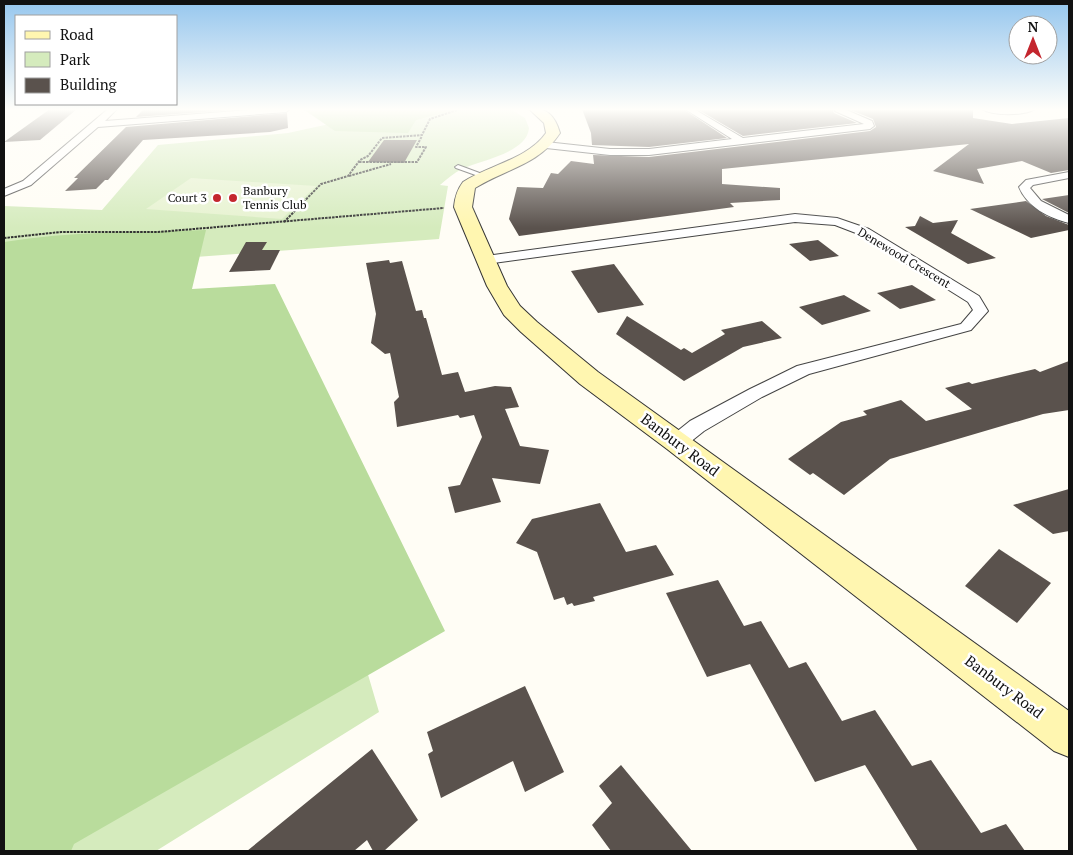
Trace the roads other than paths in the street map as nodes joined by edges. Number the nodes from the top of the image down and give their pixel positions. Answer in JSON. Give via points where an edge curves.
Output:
{"nodes":[{"id":1,"x":67,"y":149,"type":"edge"},
{"id":2,"x":540,"y":149,"type":"edge"},
{"id":3,"x":575,"y":149,"type":"edge"},
{"id":4,"x":668,"y":149,"type":"edge"},
{"id":5,"x":1069,"y":175,"type":"edge"},
{"id":6,"x":4,"y":193,"type":"edge"},
{"id":7,"x":1069,"y":219,"type":"edge"},
{"id":8,"x":486,"y":260,"type":"junction"},
{"id":9,"x":677,"y":442,"type":"junction"},
{"id":10,"x":1069,"y":736,"type":"edge"}],
"edges":[{"from":1,"to":6,"type":"street","via":[[27,183]]},
{"from":2,"to":8,"type":"street","name":"Banbury Road","via":[[522,160],[471,171],[463,207]]},
{"from":3,"to":4,"type":"street","via":[[630,153]]},
{"from":5,"to":7,"type":"street","via":[[1030,182],[1024,187],[1030,199],[1041,207]]},
{"from":8,"to":9,"type":"street","name":"Banbury Road","via":[[512,310],[529,327],[589,378]]},
{"from":8,"to":9,"type":"street","name":"Denewood Crescent","via":[[795,218],[836,222],[866,232],[974,299],[981,312],[966,327],[803,370],[697,426]]},
{"from":9,"to":10,"type":"street","name":"Banbury Road"}]}
